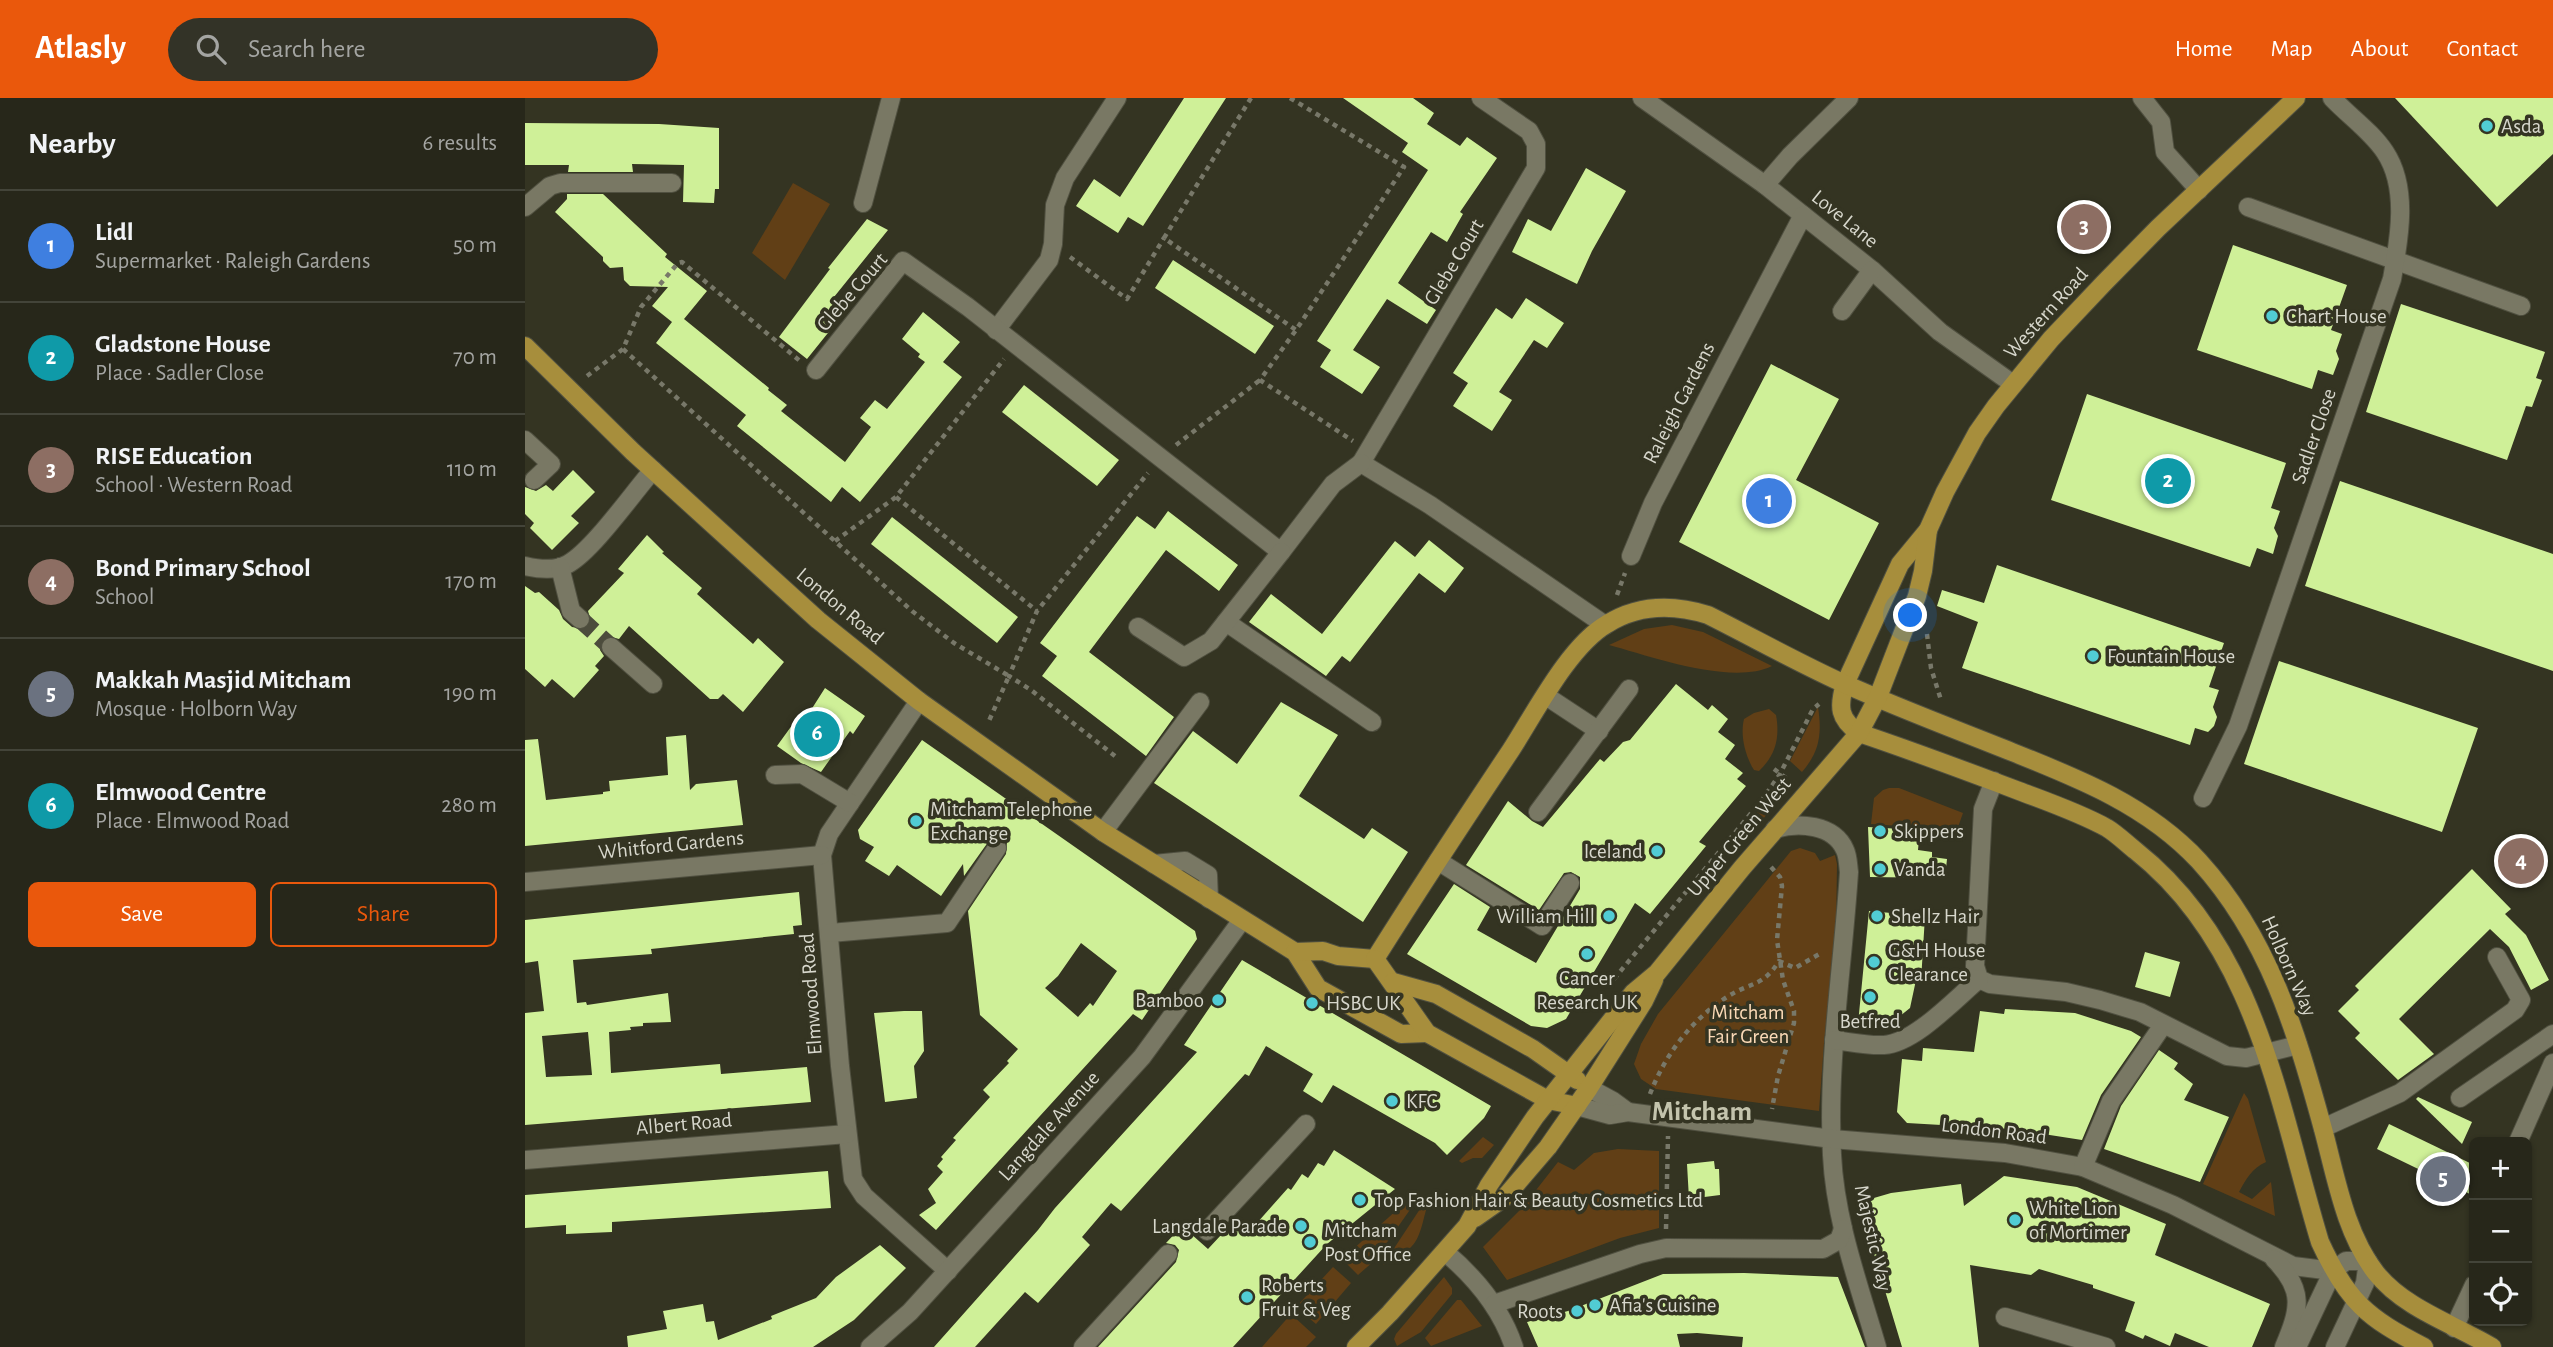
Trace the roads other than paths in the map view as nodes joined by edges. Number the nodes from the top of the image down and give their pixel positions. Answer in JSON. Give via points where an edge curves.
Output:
{"nodes":[{"id":1,"x":891,"y":98,"type":"edge"},
{"id":2,"x":1117,"y":98,"type":"edge"},
{"id":3,"x":1482,"y":98,"type":"edge"},
{"id":4,"x":1641,"y":98,"type":"edge"},
{"id":5,"x":1849,"y":98,"type":"edge"},
{"id":6,"x":2142,"y":98,"type":"edge"},
{"id":7,"x":2296,"y":98,"type":"edge"},
{"id":8,"x":2332,"y":98,"type":"edge"},
{"id":9,"x":672,"y":183,"type":"dead end"},
{"id":10,"x":1765,"y":185,"type":"junction"},
{"id":11,"x":2199,"y":190,"type":"junction"},
{"id":12,"x":863,"y":203,"type":"dead end"},
{"id":13,"x":525,"y":207,"type":"edge"},
{"id":14,"x":2248,"y":207,"type":"dead end"},
{"id":15,"x":1803,"y":215,"type":"junction"},
{"id":16,"x":2395,"y":259,"type":"junction"},
{"id":17,"x":1872,"y":270,"type":"junction"},
{"id":18,"x":2521,"y":306,"type":"dead end"},
{"id":19,"x":1842,"y":311,"type":"dead end"},
{"id":20,"x":996,"y":330,"type":"junction"},
{"id":21,"x":525,"y":346,"type":"edge"},
{"id":22,"x":815,"y":370,"type":"road end"},
{"id":23,"x":2013,"y":384,"type":"junction"},
{"id":24,"x":525,"y":440,"type":"edge"},
{"id":25,"x":1365,"y":456,"type":"junction"},
{"id":26,"x":653,"y":470,"type":"junction"},
{"id":27,"x":534,"y":480,"type":"dead end"},
{"id":28,"x":1928,"y":530,"type":"junction"},
{"id":29,"x":1281,"y":552,"type":"junction"},
{"id":30,"x":1631,"y":556,"type":"road end"},
{"id":31,"x":525,"y":566,"type":"edge"},
{"id":32,"x":560,"y":567,"type":"junction"},
{"id":33,"x":580,"y":619,"type":"tunnel mouth"},
{"id":34,"x":1226,"y":622,"type":"junction"},
{"id":35,"x":1610,"y":622,"type":"junction"},
{"id":36,"x":1138,"y":627,"type":"dead end"},
{"id":37,"x":611,"y":647,"type":"tunnel mouth"},
{"id":38,"x":653,"y":684,"type":"dead end"},
{"id":39,"x":1845,"y":684,"type":"junction"},
{"id":40,"x":1629,"y":689,"type":"dead end"},
{"id":41,"x":1546,"y":696,"type":"junction"},
{"id":42,"x":1878,"y":697,"type":"junction"},
{"id":43,"x":919,"y":701,"type":"junction"},
{"id":44,"x":1201,"y":702,"type":"dead end"},
{"id":45,"x":1372,"y":722,"type":"dead end"},
{"id":46,"x":1599,"y":732,"type":"junction"},
{"id":47,"x":1859,"y":733,"type":"junction"},
{"id":48,"x":775,"y":775,"type":"dead end"},
{"id":49,"x":1994,"y":781,"type":"junction"},
{"id":50,"x":2203,"y":798,"type":"dead end"},
{"id":51,"x":850,"y":803,"type":"junction"},
{"id":52,"x":1538,"y":812,"type":"dead end"},
{"id":53,"x":1775,"y":829,"type":"junction"},
{"id":54,"x":1103,"y":832,"type":"junction"},
{"id":55,"x":997,"y":848,"type":"dead end"},
{"id":56,"x":823,"y":855,"type":"junction"},
{"id":57,"x":1439,"y":861,"type":"junction"},
{"id":58,"x":525,"y":882,"type":"edge"},
{"id":59,"x":1570,"y":883,"type":"dead end"},
{"id":60,"x":1242,"y":920,"type":"junction"},
{"id":61,"x":830,"y":933,"type":"junction"},
{"id":62,"x":1295,"y":952,"type":"junction"},
{"id":63,"x":2497,"y":957,"type":"dead end"},
{"id":64,"x":1375,"y":959,"type":"junction"},
{"id":65,"x":1657,"y":973,"type":"junction"},
{"id":66,"x":1979,"y":979,"type":"junction"},
{"id":67,"x":1393,"y":982,"type":"junction"},
{"id":68,"x":2163,"y":1025,"type":"junction"},
{"id":69,"x":1427,"y":1033,"type":"junction"},
{"id":70,"x":2553,"y":1034,"type":"edge"},
{"id":71,"x":1834,"y":1040,"type":"junction"},
{"id":72,"x":2298,"y":1045,"type":"junction"},
{"id":73,"x":2265,"y":1054,"type":"junction"},
{"id":74,"x":2553,"y":1063,"type":"edge"},
{"id":75,"x":1569,"y":1075,"type":"junction"},
{"id":76,"x":1589,"y":1088,"type":"junction"},
{"id":77,"x":2460,"y":1098,"type":"dead end"},
{"id":78,"x":1548,"y":1100,"type":"junction"},
{"id":79,"x":1577,"y":1106,"type":"junction"},
{"id":80,"x":1635,"y":1113,"type":"junction"},
{"id":81,"x":1306,"y":1124,"type":"dead end"},
{"id":82,"x":2323,"y":1128,"type":"junction"},
{"id":83,"x":847,"y":1134,"type":"junction"},
{"id":84,"x":2520,"y":1137,"type":"edge"},
{"id":85,"x":1832,"y":1139,"type":"junction"},
{"id":86,"x":525,"y":1160,"type":"edge"},
{"id":87,"x":2083,"y":1167,"type":"junction"},
{"id":88,"x":1472,"y":1220,"type":"junction"},
{"id":89,"x":1843,"y":1229,"type":"junction"},
{"id":90,"x":1207,"y":1231,"type":"dead end"},
{"id":91,"x":1445,"y":1252,"type":"junction"},
{"id":92,"x":1168,"y":1254,"type":"dead end"},
{"id":93,"x":2272,"y":1257,"type":"junction"},
{"id":94,"x":2368,"y":1261,"type":"junction"},
{"id":95,"x":948,"y":1271,"type":"junction"},
{"id":96,"x":2333,"y":1271,"type":"junction"},
{"id":97,"x":2469,"y":1296,"type":"edge"},
{"id":98,"x":2355,"y":1302,"type":"junction"},
{"id":99,"x":1494,"y":1304,"type":"junction"},
{"id":100,"x":2005,"y":1317,"type":"dead end"},
{"id":101,"x":2454,"y":1328,"type":"junction"},
{"id":102,"x":870,"y":1347,"type":"edge"},
{"id":103,"x":1083,"y":1347,"type":"edge"},
{"id":104,"x":1356,"y":1347,"type":"edge"},
{"id":105,"x":1514,"y":1347,"type":"edge"},
{"id":106,"x":1877,"y":1347,"type":"edge"},
{"id":107,"x":2106,"y":1347,"type":"edge"},
{"id":108,"x":2284,"y":1347,"type":"edge"},
{"id":109,"x":2297,"y":1347,"type":"edge"},
{"id":110,"x":2335,"y":1347,"type":"edge"},
{"id":111,"x":2424,"y":1347,"type":"edge"},
{"id":112,"x":2492,"y":1347,"type":"edge"}],
"edges":[{"from":1,"to":12,"type":"street"},
{"from":2,"to":20,"type":"street","via":[[1059,191],[1049,260]]},
{"from":3,"to":25,"type":"street","name":"Glebe Court","via":[[1528,131],[1536,144],[1536,168]]},
{"from":4,"to":10,"type":"street","name":"Love Lane"},
{"from":5,"to":10,"type":"street"},
{"from":6,"to":11,"type":"street","via":[[2161,122],[2165,152]]},
{"from":7,"to":11,"type":"main road","name":"Western Road"},
{"from":8,"to":16,"type":"street","name":"Sadler Close","via":[[2385,152],[2393,169],[2400,214]]},
{"from":9,"to":13,"type":"street","via":[[560,183]]},
{"from":10,"to":15,"type":"street","name":"Love Lane"},
{"from":11,"to":23,"type":"main road","name":"Western Road","via":[[2104,283]]},
{"from":14,"to":16,"type":"street"},
{"from":15,"to":17,"type":"street","name":"Love Lane"},
{"from":15,"to":30,"type":"street","name":"Raleigh Gardens","via":[[1653,503]]},
{"from":16,"to":18,"type":"street"},
{"from":16,"to":50,"type":"street","name":"Sadler Close","via":[[2392,279],[2238,726]]},
{"from":17,"to":19,"type":"street"},
{"from":17,"to":23,"type":"street","name":"Love Lane","via":[[1940,332]]},
{"from":20,"to":22,"type":"street","name":"Glebe Court","via":[[904,261]]},
{"from":20,"to":29,"type":"street","name":"Glebe Court"},
{"from":21,"to":26,"type":"main road","name":"London Road"},
{"from":23,"to":28,"type":"main road","name":"Western Road","via":[[1977,433]]},
{"from":24,"to":27,"type":"street","via":[[551,464]]},
{"from":25,"to":29,"type":"street","name":"Glebe Court","via":[[1333,484]]},
{"from":25,"to":35,"type":"street","via":[[1430,505]]},
{"from":26,"to":32,"type":"street","via":[[589,546]]},
{"from":26,"to":43,"type":"main road","name":"London Road","via":[[818,620]]},
{"from":28,"to":39,"type":"main road","name":"Western Road","via":[[1901,564]]},
{"from":28,"to":42,"type":"main road","name":"Western Road","via":[[1917,596]]},
{"from":29,"to":34,"type":"street","name":"Glebe Court"},
{"from":31,"to":32,"type":"street"},
{"from":32,"to":33,"type":"street","via":[[571,611]]},
{"from":34,"to":36,"type":"street","name":"Glebe Court","via":[[1211,641],[1184,657]]},
{"from":34,"to":45,"type":"street"},
{"from":35,"to":39,"type":"main road","via":[[1650,608],[1685,608],[1708,615]]},
{"from":35,"to":41,"type":"main road","via":[[1587,639]]},
{"from":37,"to":38,"type":"street"},
{"from":39,"to":42,"type":"main road","name":"Holborn Way"},
{"from":39,"to":47,"type":"main road","via":[[1841,698],[1845,721]]},
{"from":40,"to":46,"type":"street"},
{"from":41,"to":46,"type":"street"},
{"from":41,"to":57,"type":"main road"},
{"from":42,"to":47,"type":"main road","name":"Upper Green West"},
{"from":42,"to":72,"type":"main road","name":"Holborn Way","via":[[2071,775],[2160,826],[2198,860],[2235,905],[2272,973]]},
{"from":43,"to":51,"type":"street","name":"Elmwood Road"},
{"from":43,"to":54,"type":"main road","name":"London Road"},
{"from":44,"to":54,"type":"street"},
{"from":46,"to":52,"type":"street"},
{"from":47,"to":49,"type":"main road"},
{"from":47,"to":53,"type":"main road","name":"Upper Green West"},
{"from":48,"to":51,"type":"street","via":[[802,774]]},
{"from":49,"to":66,"type":"street","via":[[1983,809],[1975,966]]},
{"from":49,"to":73,"type":"main road","via":[[2108,829],[2161,871],[2221,947]]},
{"from":51,"to":56,"type":"street","name":"Elmwood Road","via":[[829,834]]},
{"from":53,"to":65,"type":"main road","name":"Upper Green West"},
{"from":53,"to":71,"type":"street","name":"Majestic Way","via":[[1791,824],[1822,830],[1845,850],[1849,872]]},
{"from":54,"to":60,"type":"main road","name":"London Road"},
{"from":55,"to":61,"type":"street","via":[[947,923]]},
{"from":56,"to":58,"type":"street","name":"Whitford Gardens"},
{"from":56,"to":61,"type":"street","name":"Elmwood Road"},
{"from":57,"to":59,"type":"street","via":[[1542,926]]},
{"from":57,"to":64,"type":"main road"},
{"from":60,"to":62,"type":"main road","name":"London Road"},
{"from":60,"to":95,"type":"street","name":"Langdale Avenue","via":[[1146,1051]]},
{"from":61,"to":83,"type":"street","name":"Elmwood Road"},
{"from":62,"to":64,"type":"main road","name":"London Road"},
{"from":62,"to":69,"type":"main road","name":"London Road","via":[[1318,988],[1401,1034]]},
{"from":63,"to":82,"type":"street","via":[[2521,1000],[2515,1010],[2400,1093]]},
{"from":64,"to":67,"type":"main road","name":"London Road"},
{"from":65,"to":75,"type":"main road","name":"Upper Green West","via":[[1633,993]]},
{"from":65,"to":76,"type":"main road","name":"Upper Green West"},
{"from":66,"to":68,"type":"street","via":[[2100,1000],[2140,1012]]},
{"from":66,"to":71,"type":"street","via":[[1900,1041],[1885,1045]]},
{"from":67,"to":69,"type":"main road","name":"London Road"},
{"from":67,"to":75,"type":"main road","via":[[1436,994]]},
{"from":68,"to":73,"type":"street","via":[[2227,1056]]},
{"from":68,"to":87,"type":"street","via":[[2111,1101]]},
{"from":69,"to":78,"type":"main road","name":"London Road"},
{"from":70,"to":77,"type":"street"},
{"from":71,"to":85,"type":"street","name":"Majestic Way"},
{"from":72,"to":73,"type":"street"},
{"from":72,"to":82,"type":"main road","name":"Holborn Way"},
{"from":73,"to":96,"type":"main road","via":[[2318,1237]]},
{"from":74,"to":84,"type":"street"},
{"from":75,"to":76,"type":"main road"},
{"from":75,"to":78,"type":"main road","name":"Upper Green West"},
{"from":76,"to":79,"type":"main road","name":"Upper Green West"},
{"from":76,"to":80,"type":"street","name":"London Road"},
{"from":78,"to":79,"type":"main road","name":"London Road"},
{"from":78,"to":88,"type":"main road","name":"Upper Green West","via":[[1489,1185]]},
{"from":79,"to":80,"type":"street","name":"London Road","via":[[1611,1115]]},
{"from":79,"to":88,"type":"main road","name":"Upper Green West","via":[[1505,1197]]},
{"from":80,"to":85,"type":"street","name":"London Road"},
{"from":81,"to":90,"type":"street"},
{"from":82,"to":94,"type":"main road","name":"Holborn Way","via":[[2358,1246]]},
{"from":83,"to":86,"type":"street","name":"Albert Road"},
{"from":83,"to":95,"type":"street","name":"Elmwood Road","via":[[858,1188]]},
{"from":85,"to":87,"type":"street","name":"London Road","via":[[2005,1153]]},
{"from":85,"to":89,"type":"street","name":"Majestic Way"},
{"from":87,"to":93,"type":"street","name":"London Road","via":[[2173,1205]]},
{"from":88,"to":91,"type":"main road"},
{"from":89,"to":99,"type":"street","via":[[1839,1240],[1823,1249],[1666,1248]]},
{"from":89,"to":106,"type":"street","name":"Majestic Way"},
{"from":91,"to":99,"type":"street"},
{"from":91,"to":104,"type":"main road"},
{"from":92,"to":103,"type":"street"},
{"from":93,"to":96,"type":"street","name":"London Road","via":[[2293,1266]]},
{"from":93,"to":108,"type":"street","via":[[2297,1292],[2295,1319]]},
{"from":94,"to":96,"type":"street","via":[[2346,1261]]},
{"from":94,"to":98,"type":"street","via":[[2365,1283]]},
{"from":94,"to":101,"type":"main road","name":"Holborn Way","via":[[2395,1292]]},
{"from":95,"to":102,"type":"street","name":"Langdale Avenue"},
{"from":96,"to":98,"type":"main road"},
{"from":96,"to":109,"type":"street"},
{"from":97,"to":101,"type":"street"},
{"from":98,"to":110,"type":"street"},
{"from":98,"to":111,"type":"main road"},
{"from":99,"to":105,"type":"street"},
{"from":100,"to":107,"type":"street"},
{"from":101,"to":112,"type":"main road","name":"Holborn Way"}]}
